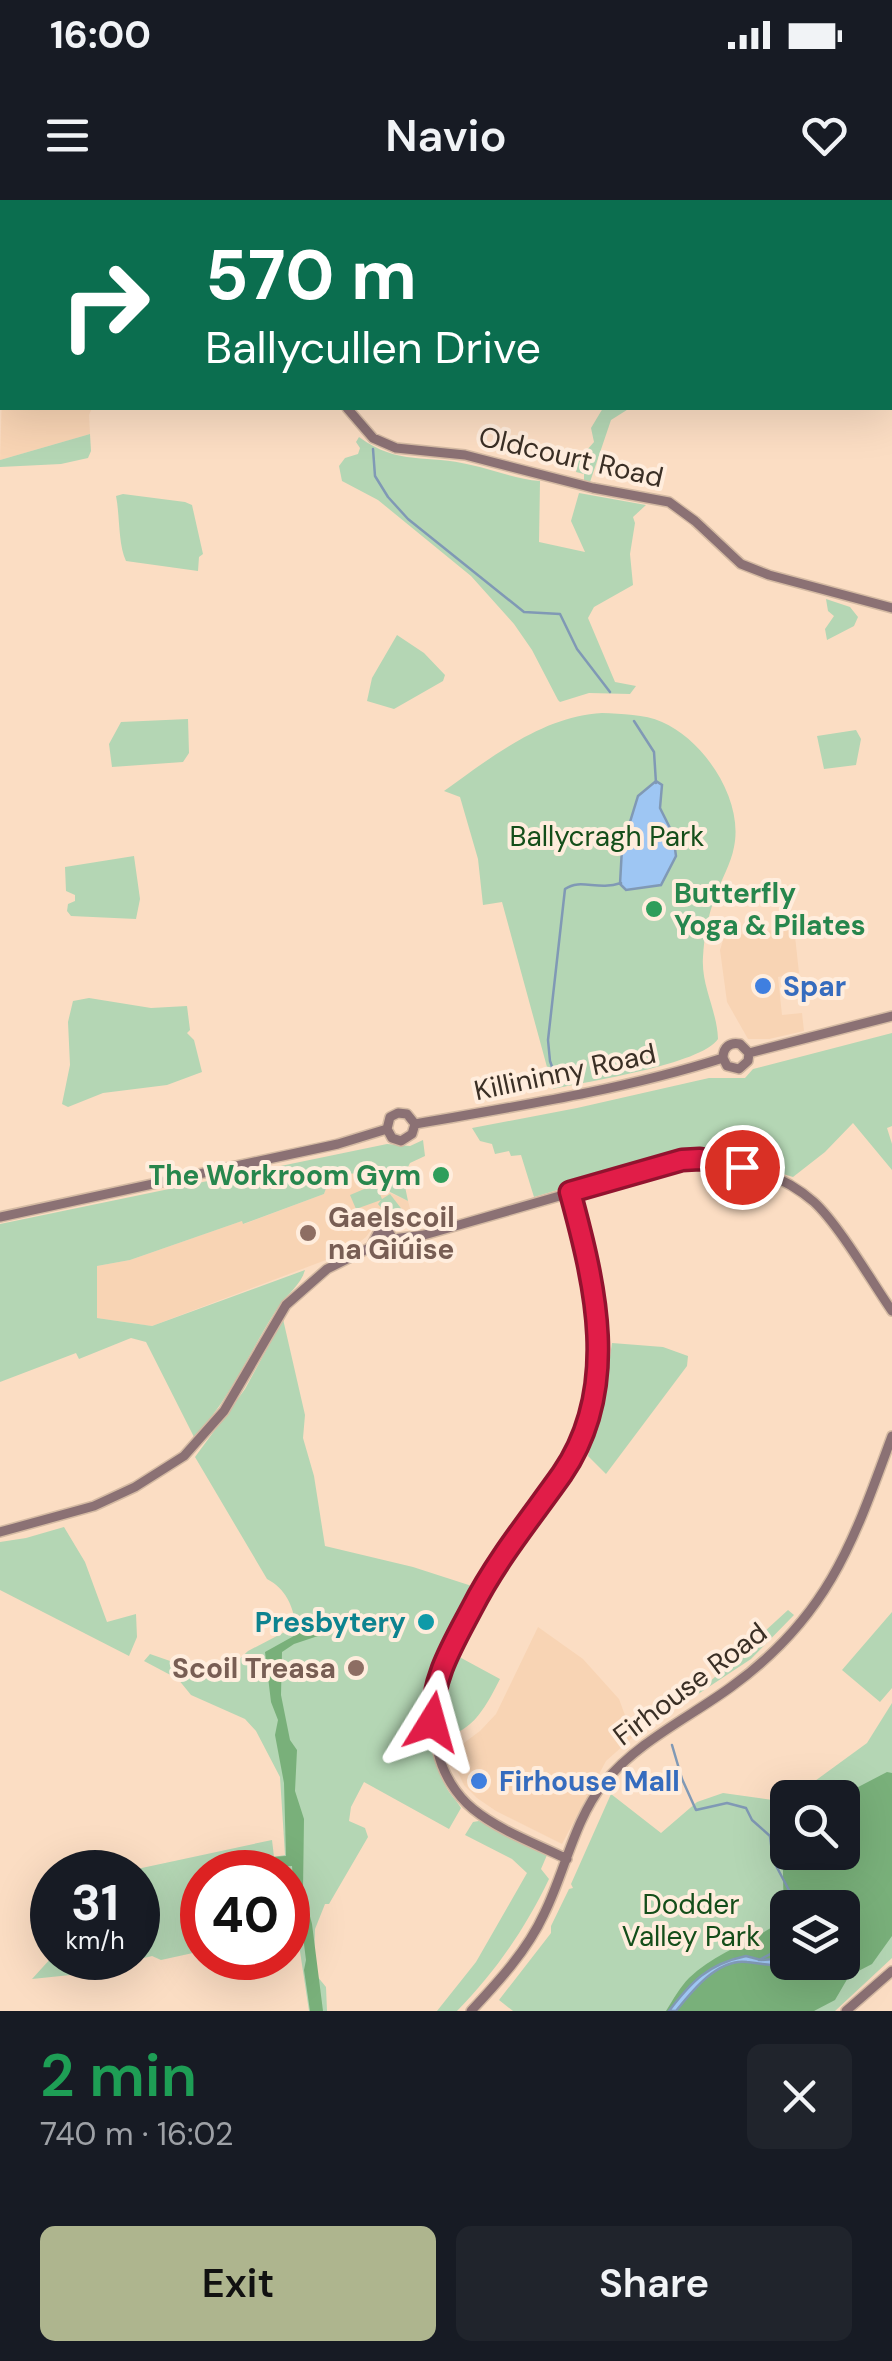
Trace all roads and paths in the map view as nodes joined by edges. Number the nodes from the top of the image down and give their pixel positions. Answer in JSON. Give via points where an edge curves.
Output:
{"nodes":[{"id":1,"x":348,"y":410,"type":"edge"},
{"id":2,"x":892,"y":608,"type":"edge"},
{"id":3,"x":892,"y":1016,"type":"edge"},
{"id":4,"x":749,"y":1053,"type":"junction"},
{"id":5,"x":722,"y":1058,"type":"junction"},
{"id":6,"x":414,"y":1124,"type":"junction"},
{"id":7,"x":386,"y":1129,"type":"junction"},
{"id":8,"x":570,"y":1192,"type":"junction"},
{"id":9,"x":0,"y":1217,"type":"edge"},
{"id":10,"x":892,"y":1311,"type":"edge"},
{"id":11,"x":892,"y":1436,"type":"edge"},
{"id":12,"x":0,"y":1532,"type":"edge"},
{"id":13,"x":568,"y":1859,"type":"junction"},
{"id":14,"x":892,"y":1970,"type":"edge"},
{"id":15,"x":471,"y":2011,"type":"edge"},
{"id":16,"x":846,"y":2011,"type":"edge"}],
"edges":[{"from":1,"to":2,"type":"street","name":"Oldcourt Road","via":[[374,438],[396,448],[465,455],[669,502],[740,564]]},
{"from":3,"to":4,"type":"street","name":"Killininny Road"},
{"from":4,"to":5,"type":"street","name":"Killininny Road","via":[[732,1044]]},
{"from":4,"to":5,"type":"street","name":"Killininny Road","via":[[740,1069]]},
{"from":5,"to":6,"type":"street","name":"Killininny Road","via":[[577,1095]]},
{"from":6,"to":7,"type":"street","name":"Killininny Road","via":[[398,1113]]},
{"from":6,"to":7,"type":"street","name":"Killininny Road","via":[[401,1141]]},
{"from":7,"to":9,"type":"street","name":"Killininny Road","via":[[279,1160]]},
{"from":8,"to":10,"type":"street","via":[[682,1160],[756,1170],[817,1204]]},
{"from":8,"to":12,"type":"street","via":[[424,1235],[392,1239],[381,1230],[374,1244],[312,1280],[286,1306],[224,1411],[184,1456],[94,1506]]},
{"from":8,"to":13,"type":"street","via":[[600,1334],[588,1417],[563,1472],[477,1598],[441,1668],[432,1703],[440,1760],[461,1796],[487,1818]]},
{"from":11,"to":13,"type":"street","name":"Firhouse Road","via":[[854,1539],[817,1606],[768,1658],[616,1770],[592,1802]]},
{"from":13,"to":15,"type":"street","name":"Firhouse Road","via":[[533,1934]]},
{"from":14,"to":16,"type":"street"}]}
